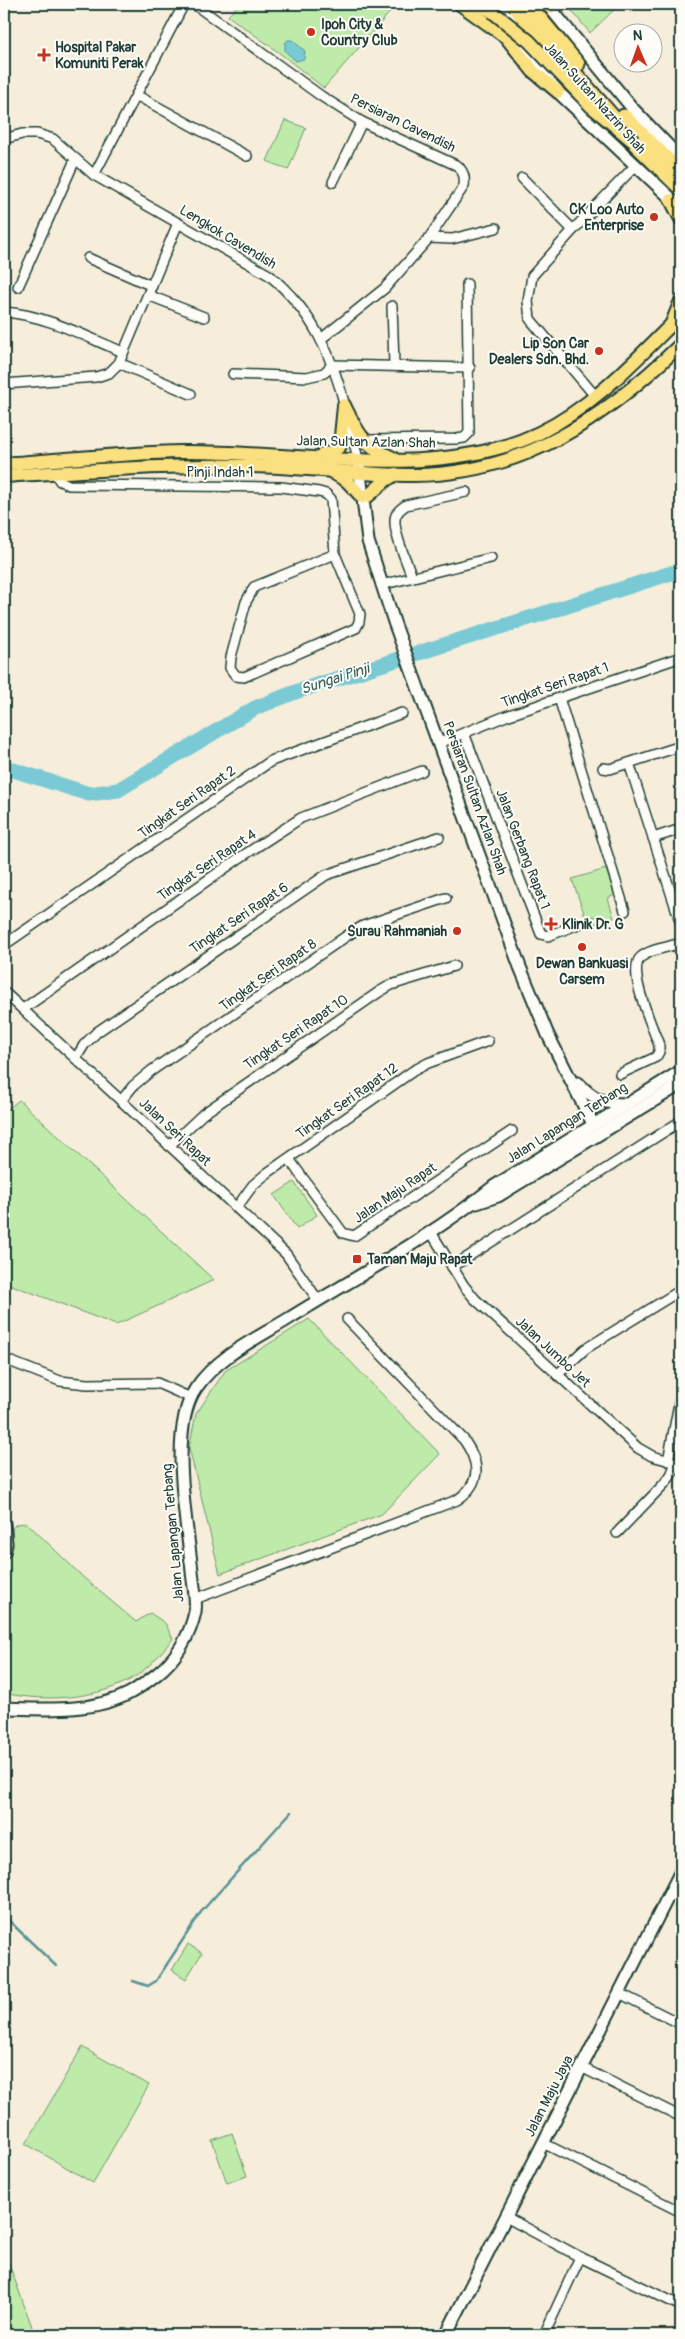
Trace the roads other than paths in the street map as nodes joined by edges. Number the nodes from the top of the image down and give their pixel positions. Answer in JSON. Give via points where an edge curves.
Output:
{"nodes":[{"id":1,"x":184,"y":4,"type":"edge"},
{"id":2,"x":194,"y":4,"type":"edge"},
{"id":3,"x":460,"y":4,"type":"edge"},
{"id":4,"x":479,"y":4,"type":"edge"},
{"id":5,"x":501,"y":4,"type":"edge"},
{"id":6,"x":513,"y":4,"type":"edge"},
{"id":7,"x":527,"y":4,"type":"edge"},
{"id":8,"x":547,"y":5,"type":"edge"},
{"id":9,"x":558,"y":92,"type":"junction"},
{"id":10,"x":136,"y":95,"type":"junction"},
{"id":11,"x":362,"y":122,"type":"junction"},
{"id":12,"x":4,"y":139,"type":"edge"},
{"id":13,"x":634,"y":142,"type":"junction"},
{"id":14,"x":248,"y":156,"type":"dead end"},
{"id":15,"x":678,"y":156,"type":"edge"},
{"id":16,"x":75,"y":160,"type":"junction"},
{"id":17,"x":635,"y":166,"type":"junction"},
{"id":18,"x":681,"y":166,"type":"edge"},
{"id":19,"x":94,"y":174,"type":"junction"},
{"id":20,"x":681,"y":174,"type":"edge"},
{"id":21,"x":522,"y":178,"type":"dead end"},
{"id":22,"x":333,"y":182,"type":"dead end"},
{"id":23,"x":681,"y":188,"type":"edge"},
{"id":24,"x":678,"y":204,"type":"edge"},
{"id":25,"x":681,"y":219,"type":"edge"},
{"id":26,"x":178,"y":223,"type":"junction"},
{"id":27,"x":496,"y":228,"type":"dead end"},
{"id":28,"x":573,"y":230,"type":"junction"},
{"id":29,"x":429,"y":238,"type":"junction"},
{"id":30,"x":88,"y":258,"type":"dead end"},
{"id":31,"x":467,"y":284,"type":"dead end"},
{"id":32,"x":152,"y":286,"type":"junction"},
{"id":33,"x":18,"y":287,"type":"dead end"},
{"id":34,"x":148,"y":295,"type":"junction"},
{"id":35,"x":681,"y":301,"type":"edge"},
{"id":36,"x":392,"y":306,"type":"dead end"},
{"id":37,"x":4,"y":312,"type":"edge"},
{"id":38,"x":681,"y":316,"type":"edge"},
{"id":39,"x":204,"y":317,"type":"dead end"},
{"id":40,"x":671,"y":325,"type":"junction"},
{"id":41,"x":321,"y":339,"type":"junction"},
{"id":42,"x":681,"y":344,"type":"edge"},
{"id":43,"x":123,"y":352,"type":"junction"},
{"id":44,"x":119,"y":363,"type":"junction"},
{"id":45,"x":394,"y":364,"type":"junction"},
{"id":46,"x":332,"y":365,"type":"junction"},
{"id":47,"x":470,"y":368,"type":"junction"},
{"id":48,"x":233,"y":374,"type":"dead end"},
{"id":49,"x":4,"y":384,"type":"edge"},
{"id":50,"x":191,"y":394,"type":"dead end"},
{"id":51,"x":596,"y":397,"type":"junction"},
{"id":52,"x":344,"y":405,"type":"junction"},
{"id":53,"x":362,"y":440,"type":"junction"},
{"id":54,"x":313,"y":457,"type":"junction"},
{"id":55,"x":400,"y":460,"type":"junction"},
{"id":56,"x":4,"y":464,"type":"edge"},
{"id":57,"x":362,"y":468,"type":"junction"},
{"id":58,"x":328,"y":470,"type":"junction"},
{"id":59,"x":55,"y":473,"type":"junction"},
{"id":60,"x":396,"y":474,"type":"junction"},
{"id":61,"x":4,"y":476,"type":"edge"},
{"id":62,"x":466,"y":492,"type":"dead end"},
{"id":63,"x":365,"y":497,"type":"junction"},
{"id":64,"x":335,"y":554,"type":"junction"},
{"id":65,"x":491,"y":558,"type":"dead end"},
{"id":66,"x":412,"y":577,"type":"junction"},
{"id":67,"x":384,"y":584,"type":"junction"},
{"id":68,"x":681,"y":657,"type":"edge"},
{"id":69,"x":559,"y":698,"type":"junction"},
{"id":70,"x":402,"y":713,"type":"dead end"},
{"id":71,"x":464,"y":733,"type":"junction"},
{"id":72,"x":441,"y":743,"type":"junction"},
{"id":73,"x":681,"y":746,"type":"edge"},
{"id":74,"x":629,"y":763,"type":"junction"},
{"id":75,"x":603,"y":768,"type":"dead end"},
{"id":76,"x":422,"y":770,"type":"dead end"},
{"id":77,"x":681,"y":829,"type":"edge"},
{"id":78,"x":439,"y":837,"type":"dead end"},
{"id":79,"x":653,"y":838,"type":"junction"},
{"id":80,"x":446,"y":898,"type":"dead end"},
{"id":81,"x":625,"y":911,"type":"dead end"},
{"id":82,"x":681,"y":921,"type":"edge"},
{"id":83,"x":581,"y":923,"type":"dead end"},
{"id":84,"x":681,"y":943,"type":"edge"},
{"id":85,"x":4,"y":945,"type":"edge"},
{"id":86,"x":454,"y":966,"type":"dead end"},
{"id":87,"x":4,"y":992,"type":"edge"},
{"id":88,"x":22,"y":1009,"type":"junction"},
{"id":89,"x":488,"y":1041,"type":"dead end"},
{"id":90,"x":76,"y":1058,"type":"junction"},
{"id":91,"x":681,"y":1071,"type":"edge"},
{"id":92,"x":620,"y":1074,"type":"dead end"},
{"id":93,"x":578,"y":1083,"type":"junction"},
{"id":94,"x":681,"y":1084,"type":"edge"},
{"id":95,"x":660,"y":1097,"type":"junction"},
{"id":96,"x":582,"y":1100,"type":"junction"},
{"id":97,"x":121,"y":1101,"type":"junction"},
{"id":98,"x":627,"y":1104,"type":"junction"},
{"id":99,"x":681,"y":1121,"type":"edge"},
{"id":100,"x":597,"y":1124,"type":"junction"},
{"id":101,"x":512,"y":1131,"type":"dead end"},
{"id":102,"x":568,"y":1140,"type":"junction"},
{"id":103,"x":169,"y":1146,"type":"junction"},
{"id":104,"x":289,"y":1159,"type":"junction"},
{"id":105,"x":527,"y":1178,"type":"junction"},
{"id":106,"x":471,"y":1205,"type":"junction"},
{"id":107,"x":236,"y":1207,"type":"junction"},
{"id":108,"x":431,"y":1232,"type":"junction"},
{"id":109,"x":452,"y":1267,"type":"junction"},
{"id":110,"x":681,"y":1290,"type":"edge"},
{"id":111,"x":318,"y":1300,"type":"junction"},
{"id":112,"x":347,"y":1320,"type":"dead end"},
{"id":113,"x":4,"y":1359,"type":"edge"},
{"id":114,"x":557,"y":1375,"type":"junction"},
{"id":115,"x":681,"y":1393,"type":"edge"},
{"id":116,"x":191,"y":1398,"type":"junction"},
{"id":117,"x":675,"y":1463,"type":"edge"},
{"id":118,"x":4,"y":1524,"type":"edge"},
{"id":119,"x":617,"y":1533,"type":"dead end"},
{"id":120,"x":4,"y":1552,"type":"edge"},
{"id":121,"x":195,"y":1599,"type":"junction"},
{"id":122,"x":4,"y":1708,"type":"edge"},
{"id":123,"x":681,"y":1871,"type":"edge"},
{"id":124,"x":619,"y":1993,"type":"junction"},
{"id":125,"x":681,"y":2024,"type":"edge"},
{"id":126,"x":581,"y":2066,"type":"junction"},
{"id":127,"x":681,"y":2117,"type":"edge"},
{"id":128,"x":543,"y":2143,"type":"junction"},
{"id":129,"x":681,"y":2212,"type":"edge"},
{"id":130,"x":506,"y":2217,"type":"junction"},
{"id":131,"x":580,"y":2257,"type":"junction"},
{"id":132,"x":681,"y":2306,"type":"edge"},
{"id":133,"x":446,"y":2335,"type":"edge"},
{"id":134,"x":544,"y":2335,"type":"edge"}],
"edges":[{"from":1,"to":10,"type":"street"},
{"from":2,"to":11,"type":"street","name":"Persiaran Cavendish","via":[[302,83]]},
{"from":3,"to":9,"type":"main road","via":[[506,37],[533,70]]},
{"from":4,"to":13,"type":"main road","bridge":true,"via":[[529,41],[592,107]]},
{"from":5,"to":9,"type":"street","via":[[531,55],[554,82]]},
{"from":6,"to":13,"type":"highway","name":"Jalan Sultan Nazrin Shah","bridge":true},
{"from":7,"to":20,"type":"highway","name":"Jalan Sultan Nazrin Shah","via":[[622,114]]},
{"from":8,"to":15,"type":"street"},
{"from":9,"to":17,"type":"street"},
{"from":10,"to":14,"type":"street"},
{"from":10,"to":19,"type":"street"},
{"from":11,"to":22,"type":"street"},
{"from":11,"to":29,"type":"street","name":"Persiaran Cavendish","via":[[458,166],[463,172],[464,186]]},
{"from":12,"to":16,"type":"street","name":"Lengkok Cavendish","via":[[37,134],[53,139]]},
{"from":13,"to":23,"type":"highway","name":"Jalan Sultan Nazrin Shah"},
{"from":15,"to":18,"type":"street"},
{"from":16,"to":19,"type":"street","name":"Lengkok Cavendish"},
{"from":16,"to":33,"type":"street"},
{"from":17,"to":24,"type":"street"},
{"from":17,"to":28,"type":"street"},
{"from":19,"to":26,"type":"street","name":"Lengkok Cavendish"},
{"from":21,"to":28,"type":"street"},
{"from":24,"to":25,"type":"main road"},
{"from":26,"to":32,"type":"street"},
{"from":26,"to":41,"type":"street","name":"Lengkok Cavendish","via":[[283,287],[303,308]]},
{"from":27,"to":29,"type":"street","via":[[452,239]]},
{"from":28,"to":51,"type":"street","via":[[532,276],[528,301],[530,319]]},
{"from":29,"to":41,"type":"street","name":"Persiaran Cavendish","via":[[385,288]]},
{"from":30,"to":32,"type":"street"},
{"from":31,"to":47,"type":"street"},
{"from":32,"to":34,"type":"street"},
{"from":34,"to":39,"type":"street"},
{"from":34,"to":43,"type":"street"},
{"from":35,"to":40,"type":"main road"},
{"from":36,"to":45,"type":"street"},
{"from":37,"to":43,"type":"street","via":[[43,319]]},
{"from":38,"to":40,"type":"main road","name":"Jalan Sultan Azlan Shah"},
{"from":40,"to":51,"type":"main road","name":"Jalan Sultan Azlan Shah"},
{"from":41,"to":46,"type":"street","name":"Lengkok Cavendish"},
{"from":42,"to":60,"type":"main road","name":"Jalan Sultan Azlan Shah","via":[[616,402],[582,427],[548,444],[481,468],[448,473]]},
{"from":43,"to":44,"type":"street"},
{"from":44,"to":49,"type":"street","via":[[109,373],[96,378]]},
{"from":44,"to":50,"type":"street"},
{"from":45,"to":46,"type":"street"},
{"from":45,"to":47,"type":"street"},
{"from":46,"to":48,"type":"street","via":[[324,373],[307,377]]},
{"from":46,"to":52,"type":"street","name":"Lengkok Cavendish"},
{"from":47,"to":53,"type":"street","via":[[471,425],[470,433],[464,438]]},
{"from":51,"to":55,"type":"main road","name":"Jalan Sultan Azlan Shah","via":[[538,433],[483,454]]},
{"from":52,"to":53,"type":"main road"},
{"from":52,"to":54,"type":"main road","via":[[340,446],[331,453]]},
{"from":52,"to":57,"type":"street","name":"Lengkok Cavendish"},
{"from":53,"to":55,"type":"main road"},
{"from":54,"to":56,"type":"main road","name":"Jalan Sultan Azlan Shah","via":[[181,452]]},
{"from":54,"to":57,"type":"main road","name":"Jalan Sultan Azlan Shah"},
{"from":55,"to":57,"type":"main road","name":"Jalan Sultan Azlan Shah"},
{"from":57,"to":58,"type":"main road","name":"Jalan Sultan Azlan Shah"},
{"from":57,"to":60,"type":"main road","name":"Jalan Sultan Azlan Shah"},
{"from":57,"to":63,"type":"street","name":"Persiaran Sultan Azlan Shah"},
{"from":58,"to":59,"type":"main road","name":"Jalan Sultan Azlan Shah","via":[[180,465]]},
{"from":58,"to":63,"type":"main road"},
{"from":59,"to":61,"type":"main road","name":"Jalan Sultan Azlan Shah"},
{"from":59,"to":64,"type":"street","name":"Pinji Indah 1","via":[[60,481],[69,485],[255,486],[326,494],[333,507]]},
{"from":60,"to":63,"type":"main road"},
{"from":62,"to":66,"type":"street","via":[[406,505],[399,510],[394,519]]},
{"from":63,"to":67,"type":"street","name":"Persiaran Sultan Azlan Shah"},
{"from":64,"to":64,"type":"street","via":[[254,587],[246,602],[231,656],[230,668],[236,676],[244,677],[356,628],[360,614]]},
{"from":65,"to":66,"type":"street"},
{"from":66,"to":67,"type":"street"},
{"from":67,"to":72,"type":"street","name":"Persiaran Sultan Azlan Shah"},
{"from":68,"to":69,"type":"street","name":"Tingkat Seri Rapat 1"},
{"from":69,"to":71,"type":"street","name":"Tingkat Seri Rapat 1"},
{"from":69,"to":81,"type":"street"},
{"from":70,"to":85,"type":"street","name":"Tingkat Seri Rapat 2","via":[[270,761]]},
{"from":71,"to":72,"type":"street","name":"Tingkat Seri Rapat 1"},
{"from":71,"to":83,"type":"street","name":"Jalan Gerbang Rapat 1","via":[[541,934],[548,936]]},
{"from":72,"to":93,"type":"street","name":"Persiaran Sultan Azlan Shah","via":[[552,1033]]},
{"from":72,"to":96,"type":"street","name":"Persiaran Sultan Azlan Shah","via":[[527,984]]},
{"from":73,"to":74,"type":"street"},
{"from":74,"to":75,"type":"street"},
{"from":74,"to":79,"type":"street"},
{"from":76,"to":88,"type":"street","name":"Tingkat Seri Rapat 4","via":[[301,818]]},
{"from":77,"to":79,"type":"street"},
{"from":78,"to":90,"type":"street","name":"Tingkat Seri Rapat 6","via":[[326,875],[97,1032]]},
{"from":79,"to":82,"type":"street"},
{"from":80,"to":97,"type":"street","name":"Tingkat Seri Rapat 8","via":[[363,926],[348,935],[151,1071]]},
{"from":84,"to":92,"type":"street","via":[[644,956],[637,964],[636,980],[659,1052],[656,1057]]},
{"from":86,"to":103,"type":"street","name":"Tingkat Seri Rapat 10","via":[[391,985],[379,992],[203,1114]]},
{"from":87,"to":88,"type":"street","name":"Jalan Seri Rapat"},
{"from":88,"to":90,"type":"street","name":"Jalan Seri Rapat"},
{"from":89,"to":104,"type":"street","name":"Tingkat Seri Rapat 12","via":[[420,1066]]},
{"from":90,"to":97,"type":"street","name":"Jalan Seri Rapat"},
{"from":91,"to":98,"type":"street","name":"Jalan Lapangan Terbang"},
{"from":93,"to":98,"type":"street","via":[[604,1103]]},
{"from":93,"to":100,"type":"street","name":"Persiaran Sultan Azlan Shah"},
{"from":94,"to":95,"type":"street","name":"Jalan Lapangan Terbang"},
{"from":95,"to":100,"type":"street"},
{"from":95,"to":105,"type":"street","name":"Jalan Lapangan Terbang"},
{"from":96,"to":100,"type":"street","name":"Persiaran Sultan Azlan Shah"},
{"from":96,"to":102,"type":"street","via":[[585,1121]]},
{"from":97,"to":103,"type":"street","name":"Jalan Seri Rapat"},
{"from":98,"to":100,"type":"street","name":"Jalan Lapangan Terbang"},
{"from":99,"to":109,"type":"street"},
{"from":100,"to":102,"type":"street","name":"Jalan Lapangan Terbang"},
{"from":100,"to":105,"type":"street","via":[[587,1137]]},
{"from":101,"to":104,"type":"street","name":"Jalan Maju Rapat","via":[[354,1236],[344,1233]]},
{"from":102,"to":106,"type":"street","name":"Jalan Lapangan Terbang","via":[[493,1187]]},
{"from":103,"to":107,"type":"street","name":"Jalan Seri Rapat"},
{"from":104,"to":107,"type":"street","name":"Tingkat Seri Rapat 12","via":[[253,1185]]},
{"from":105,"to":106,"type":"street","name":"Jalan Lapangan Terbang","via":[[498,1196]]},
{"from":106,"to":108,"type":"street","name":"Jalan Lapangan Terbang"},
{"from":107,"to":111,"type":"street","name":"Jalan Seri Rapat","via":[[286,1254]]},
{"from":108,"to":109,"type":"street","name":"Jalan Jumbo Jet"},
{"from":108,"to":111,"type":"street","name":"Jalan Lapangan Terbang"},
{"from":109,"to":114,"type":"street","name":"Jalan Jumbo Jet","via":[[468,1292]]},
{"from":110,"to":114,"type":"street","via":[[586,1349]]},
{"from":111,"to":116,"type":"street","name":"Jalan Lapangan Terbang","via":[[225,1358],[213,1368]]},
{"from":112,"to":121,"type":"street","via":[[464,1440],[476,1466],[474,1481],[466,1494],[457,1500]]},
{"from":113,"to":116,"type":"street","via":[[60,1381],[157,1383]]},
{"from":114,"to":117,"type":"street","name":"Jalan Jumbo Jet","via":[[638,1448]]},
{"from":115,"to":117,"type":"street"},
{"from":116,"to":121,"type":"street","name":"Jalan Lapangan Terbang","via":[[184,1418],[181,1452]]},
{"from":117,"to":119,"type":"street","via":[[664,1484]]},
{"from":118,"to":120,"type":"street"},
{"from":121,"to":122,"type":"street","name":"Jalan Lapangan Terbang","via":[[192,1620],[174,1658],[131,1693],[98,1705]]},
{"from":123,"to":124,"type":"street","name":"Jalan Maju Jaya"},
{"from":124,"to":125,"type":"street"},
{"from":124,"to":126,"type":"street","name":"Jalan Maju Jaya"},
{"from":126,"to":127,"type":"street"},
{"from":126,"to":128,"type":"street","name":"Jalan Maju Jaya"},
{"from":128,"to":129,"type":"street"},
{"from":128,"to":130,"type":"street","name":"Jalan Maju Jaya"},
{"from":130,"to":131,"type":"street"},
{"from":130,"to":133,"type":"street","name":"Jalan Maju Jaya"},
{"from":131,"to":132,"type":"street"},
{"from":131,"to":134,"type":"street"}]}
